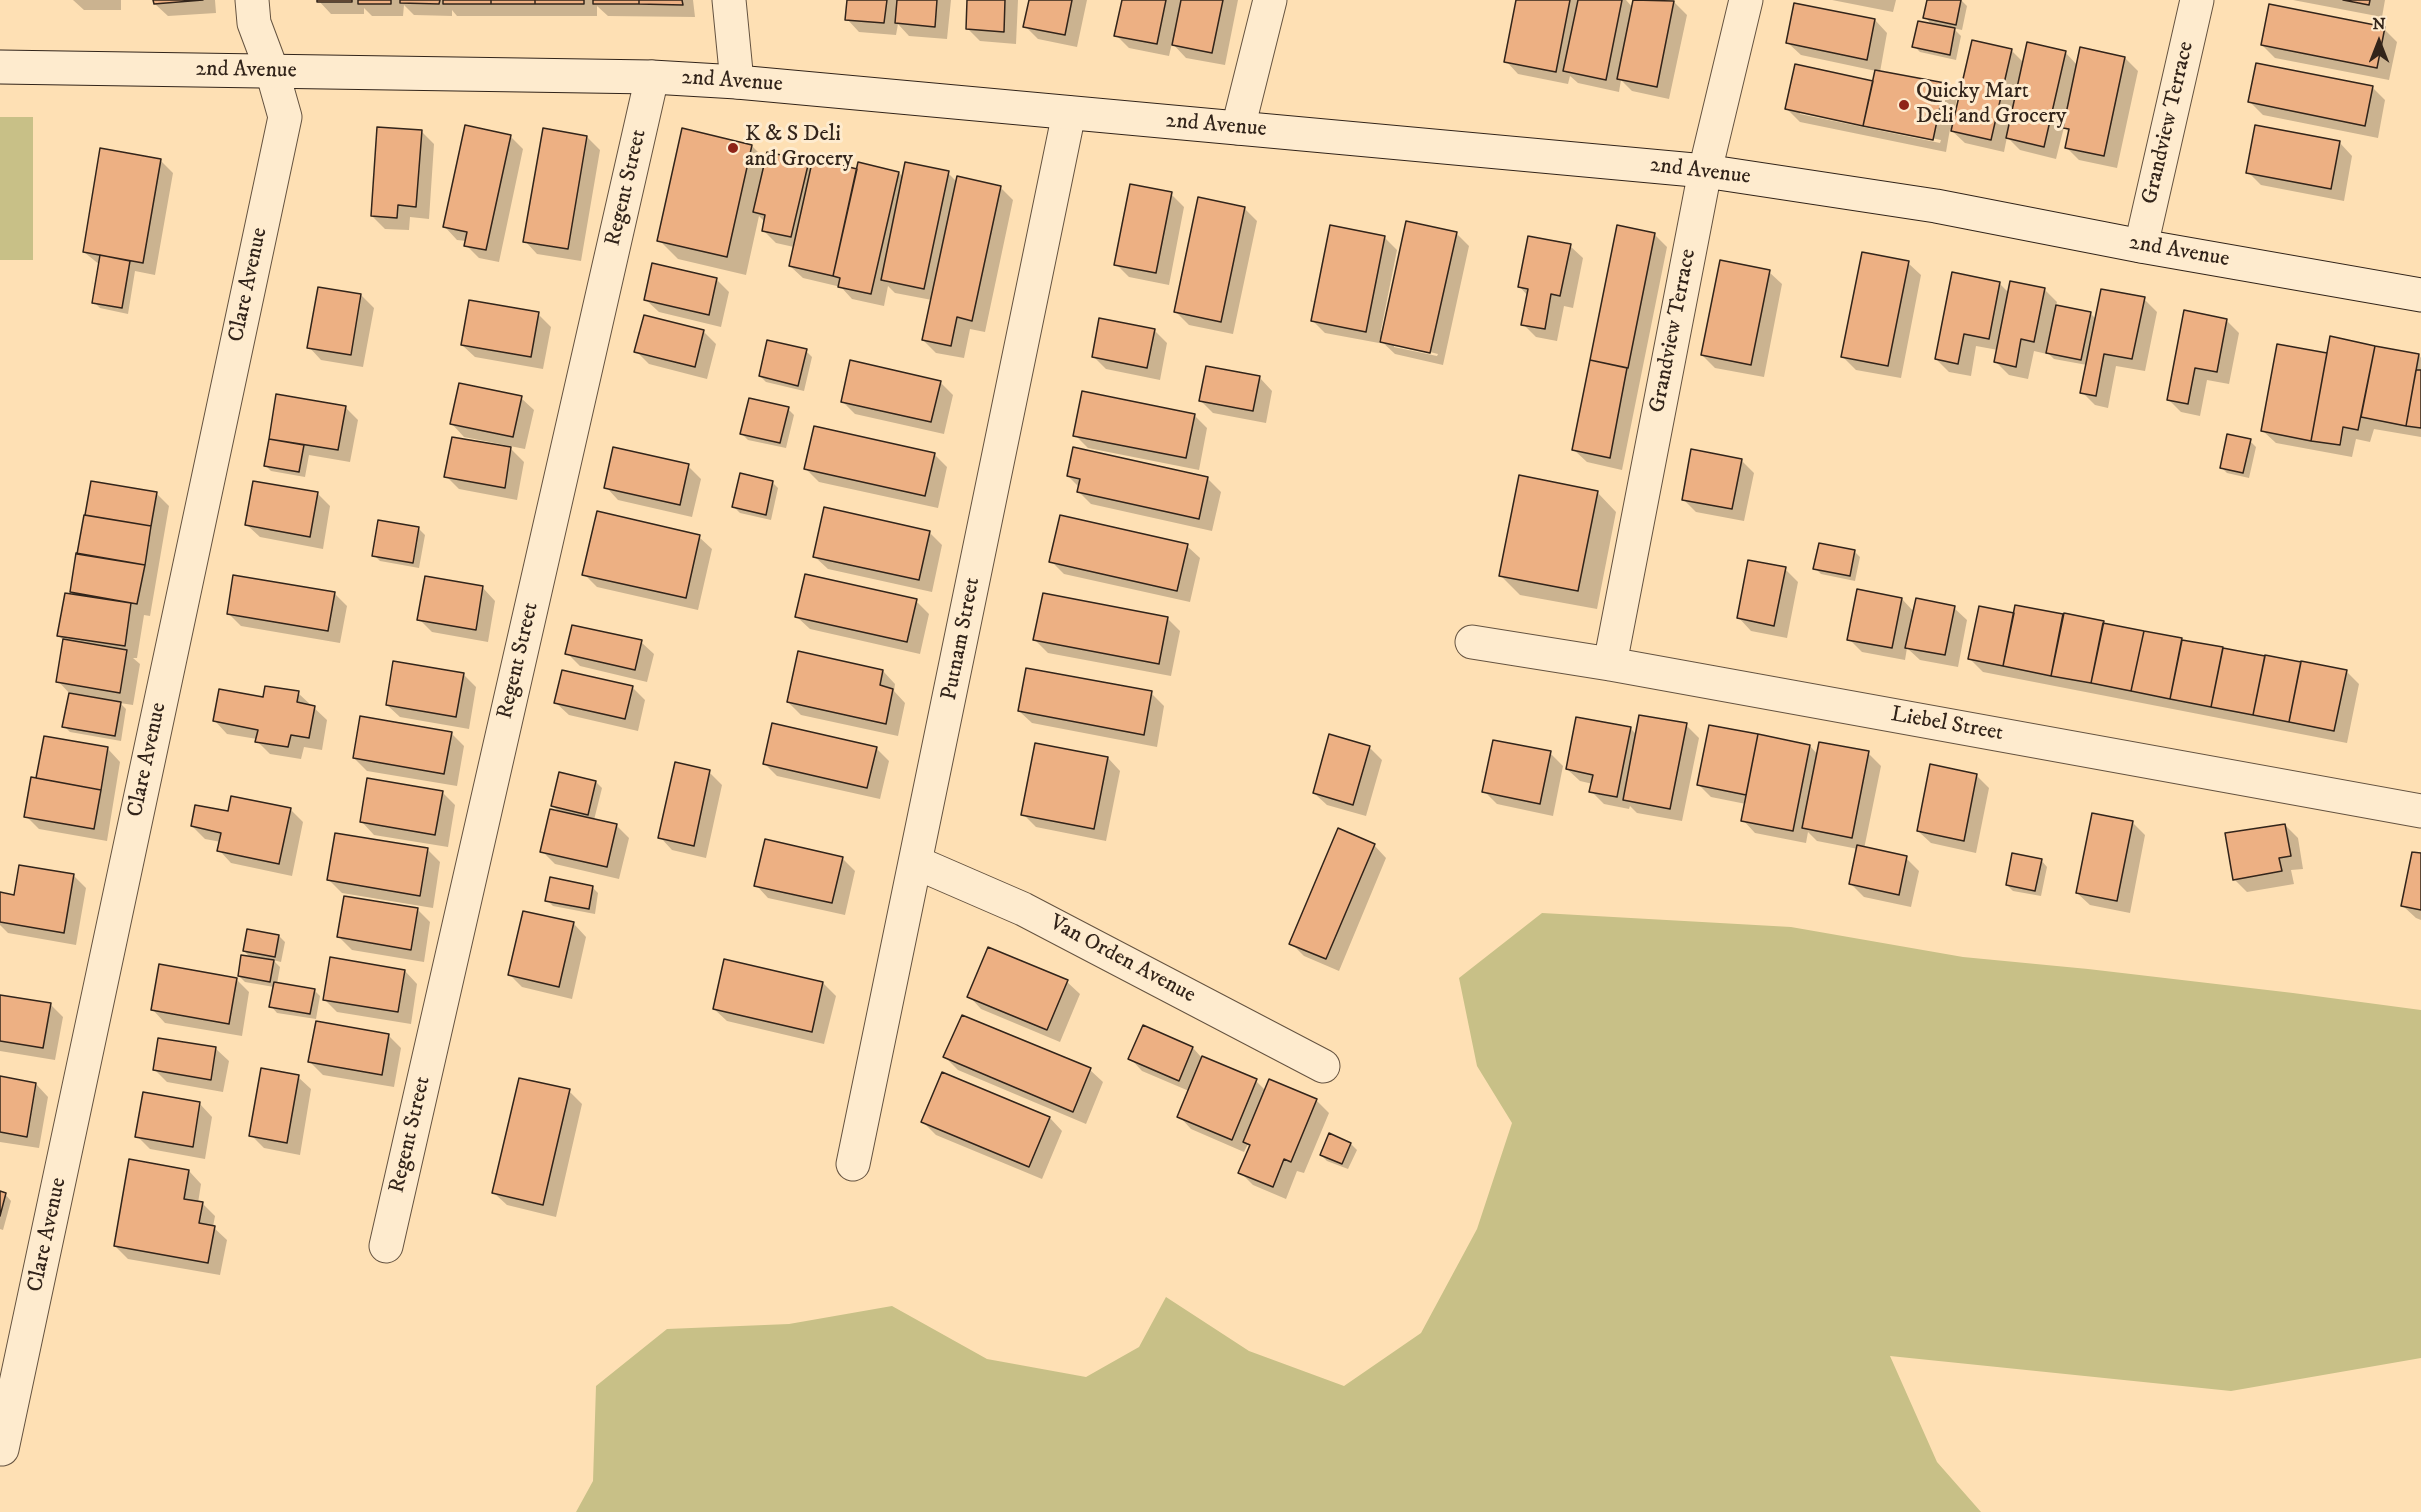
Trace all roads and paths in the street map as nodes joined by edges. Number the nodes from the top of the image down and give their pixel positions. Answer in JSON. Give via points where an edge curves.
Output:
{"nodes":[{"id":1,"x":252,"y":0,"type":"edge"},
{"id":2,"x":729,"y":0,"type":"edge"},
{"id":3,"x":1270,"y":0,"type":"edge"},
{"id":4,"x":1746,"y":0,"type":"edge"},
{"id":5,"x":2197,"y":0,"type":"edge"},
{"id":6,"x":0,"y":67,"type":"edge"},
{"id":7,"x":272,"y":71,"type":"junction"},
{"id":8,"x":652,"y":76,"type":"junction"},
{"id":9,"x":737,"y":82,"type":"junction"},
{"id":10,"x":1069,"y":113,"type":"junction"},
{"id":11,"x":1238,"y":128,"type":"junction"},
{"id":12,"x":1705,"y":171,"type":"junction"},
{"id":13,"x":2140,"y":246,"type":"junction"},
{"id":14,"x":2421,"y":295,"type":"edge"},
{"id":15,"x":1472,"y":642,"type":"dead end"},
{"id":16,"x":1610,"y":664,"type":"junction"},
{"id":17,"x":2421,"y":811,"type":"edge"},
{"id":18,"x":916,"y":862,"type":"junction"},
{"id":19,"x":1323,"y":1066,"type":"dead end"},
{"id":20,"x":853,"y":1164,"type":"dead end"},
{"id":21,"x":386,"y":1246,"type":"dead end"},
{"id":22,"x":2,"y":1449,"type":"dead end"}],
"edges":[{"from":1,"to":7,"type":"street","name":"Clare Avenue","via":[[254,23]]},
{"from":2,"to":9,"type":"street"},
{"from":3,"to":11,"type":"street"},
{"from":4,"to":12,"type":"street","name":"Grandview Terrace"},
{"from":5,"to":13,"type":"street","name":"Grandview Terrace"},
{"from":6,"to":7,"type":"street","name":"2nd Avenue"},
{"from":7,"to":8,"type":"street","name":"2nd Avenue"},
{"from":7,"to":22,"type":"street","name":"Clare Avenue","via":[[285,117]]},
{"from":8,"to":9,"type":"street","name":"2nd Avenue"},
{"from":8,"to":21,"type":"street","name":"Regent Street"},
{"from":9,"to":10,"type":"street","name":"2nd Avenue"},
{"from":10,"to":11,"type":"street","name":"2nd Avenue"},
{"from":10,"to":18,"type":"street","name":"Putnam Street"},
{"from":11,"to":12,"type":"street","name":"2nd Avenue"},
{"from":12,"to":13,"type":"street","name":"2nd Avenue","via":[[1936,206]]},
{"from":12,"to":16,"type":"street","name":"Grandview Terrace"},
{"from":13,"to":14,"type":"street","name":"2nd Avenue"},
{"from":15,"to":16,"type":"street","name":"Liebel Street"},
{"from":16,"to":17,"type":"street","name":"Liebel Street"},
{"from":18,"to":19,"type":"street","name":"Van Orden Avenue","via":[[1023,909]]},
{"from":18,"to":20,"type":"street","name":"Putnam Street"}]}
